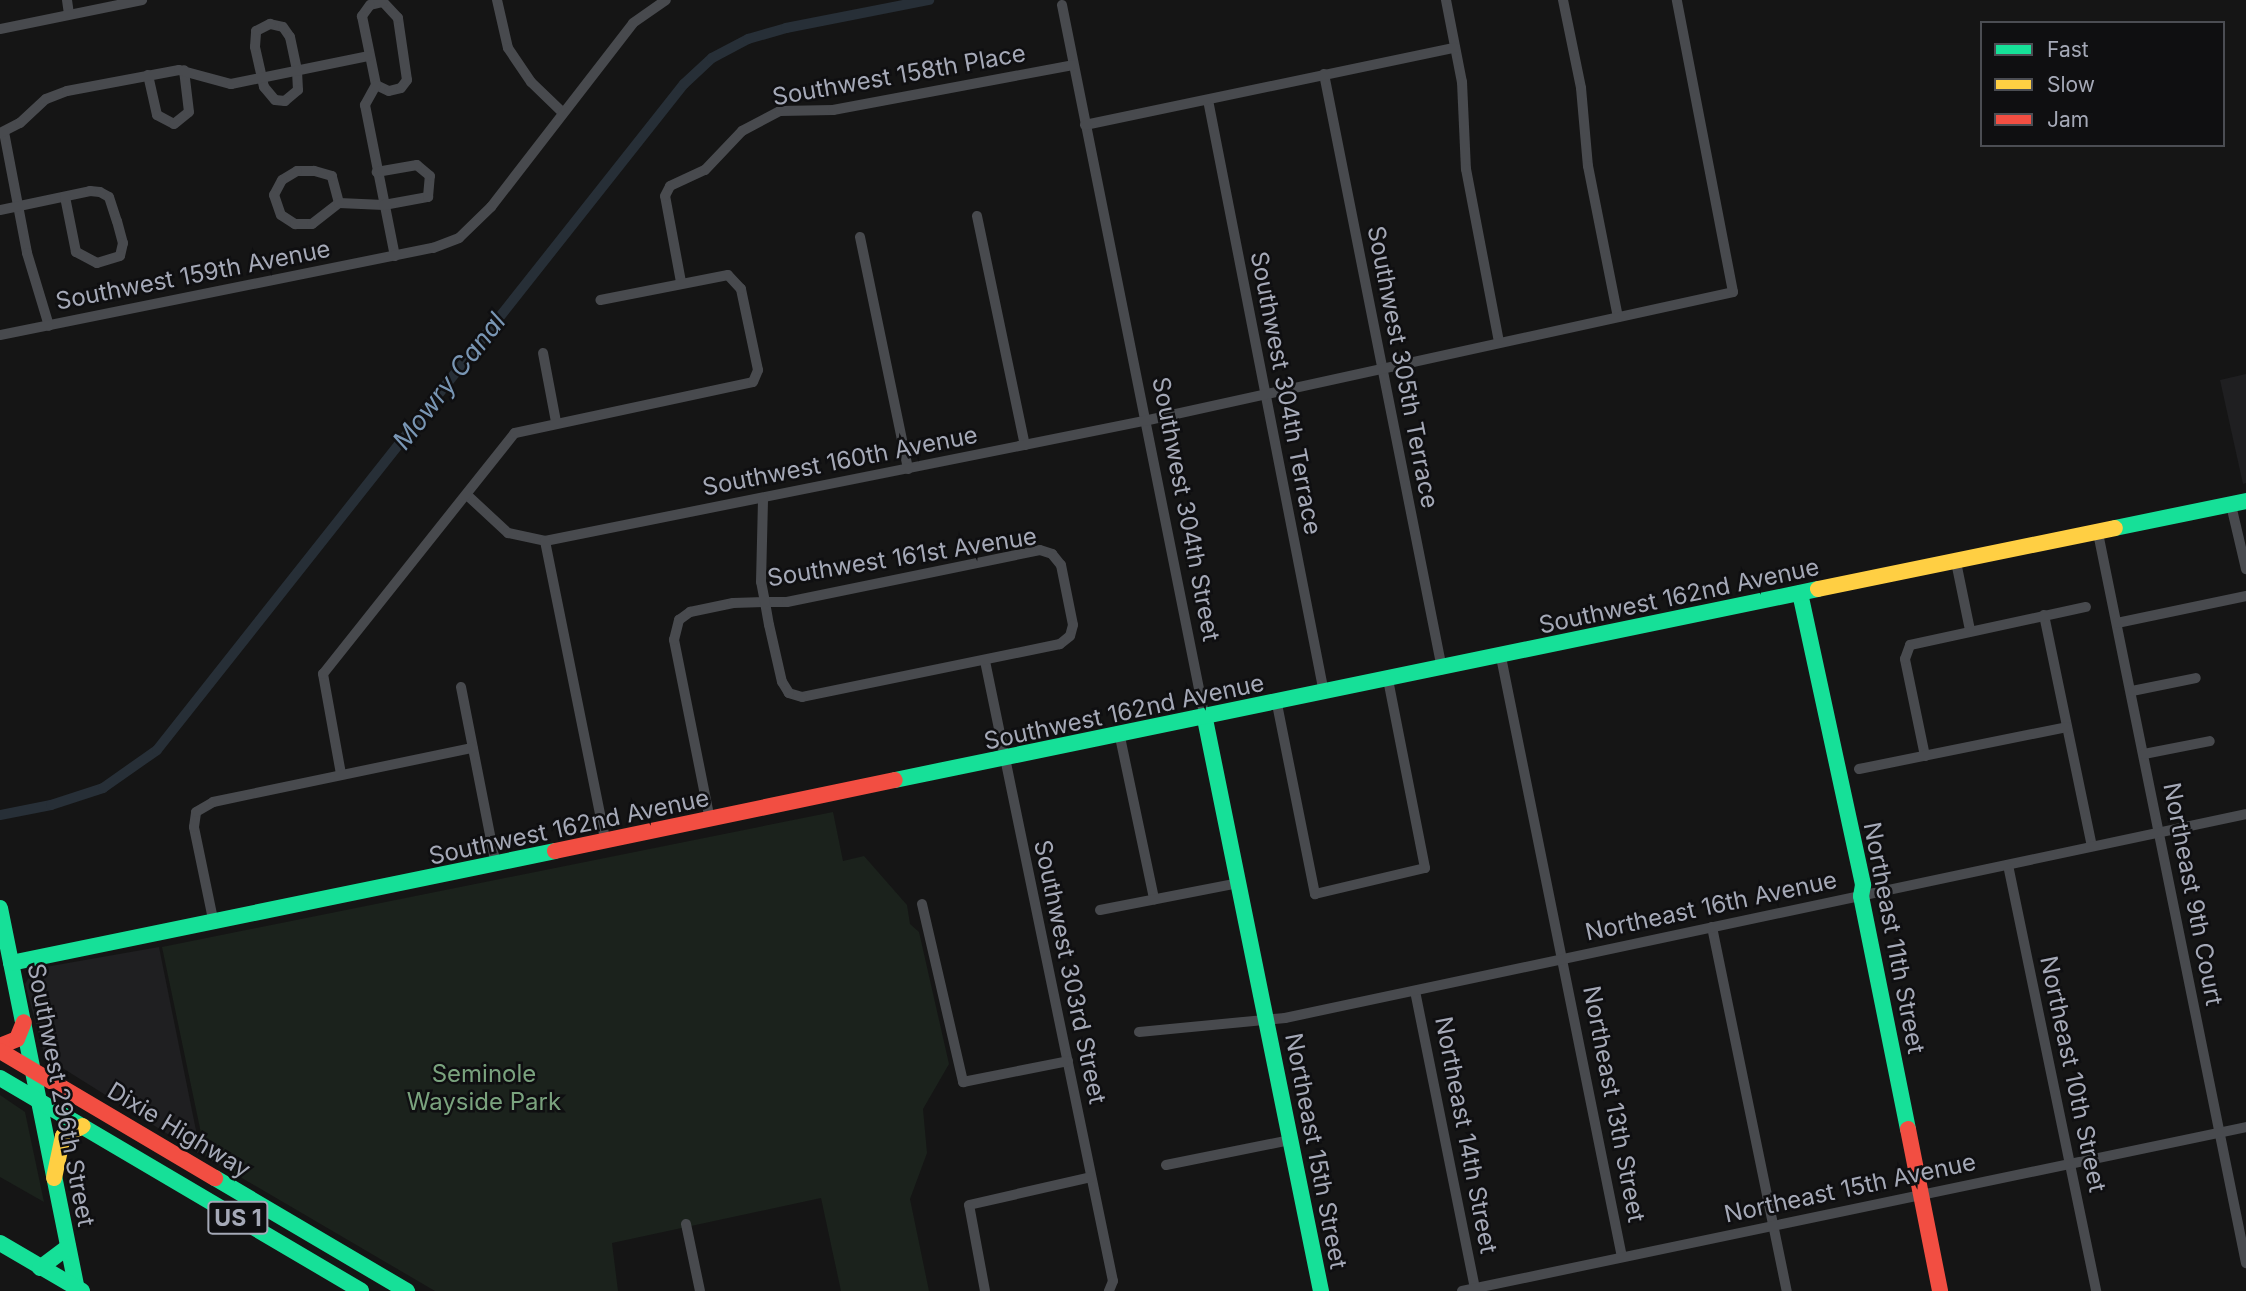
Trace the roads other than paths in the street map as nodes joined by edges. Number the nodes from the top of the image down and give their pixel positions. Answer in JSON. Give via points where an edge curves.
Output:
{"nodes":[{"id":1,"x":66,"y":0,"type":"edge"},
{"id":2,"x":142,"y":0,"type":"edge"},
{"id":3,"x":498,"y":0,"type":"edge"},
{"id":4,"x":666,"y":0,"type":"edge"},
{"id":5,"x":1446,"y":0,"type":"edge"},
{"id":6,"x":1563,"y":0,"type":"edge"},
{"id":7,"x":1677,"y":0,"type":"edge"},
{"id":8,"x":1062,"y":5,"type":"dead end"},
{"id":9,"x":69,"y":14,"type":"junction"},
{"id":10,"x":0,"y":29,"type":"edge"},
{"id":11,"x":1455,"y":48,"type":"junction"},
{"id":12,"x":369,"y":56,"type":"junction"},
{"id":13,"x":1073,"y":65,"type":"junction"},
{"id":14,"x":184,"y":70,"type":"junction"},
{"id":15,"x":297,"y":71,"type":"junction"},
{"id":16,"x":1324,"y":74,"type":"junction"},
{"id":17,"x":148,"y":75,"type":"junction"},
{"id":18,"x":261,"y":78,"type":"junction"},
{"id":19,"x":376,"y":85,"type":"junction"},
{"id":20,"x":1208,"y":100,"type":"junction"},
{"id":21,"x":561,"y":111,"type":"junction"},
{"id":22,"x":1085,"y":125,"type":"junction"},
{"id":23,"x":2,"y":132,"type":"edge"},
{"id":24,"x":377,"y":172,"type":"junction"},
{"id":25,"x":65,"y":197,"type":"junction"},
{"id":26,"x":339,"y":203,"type":"junction"},
{"id":27,"x":384,"y":205,"type":"junction"},
{"id":28,"x":18,"y":206,"type":"junction"},
{"id":29,"x":0,"y":210,"type":"edge"},
{"id":30,"x":977,"y":216,"type":"dead end"},
{"id":31,"x":860,"y":237,"type":"dead end"},
{"id":32,"x":395,"y":256,"type":"junction"},
{"id":33,"x":681,"y":282,"type":"junction"},
{"id":34,"x":600,"y":300,"type":"dead end"},
{"id":35,"x":1618,"y":317,"type":"junction"},
{"id":36,"x":49,"y":326,"type":"junction"},
{"id":37,"x":0,"y":335,"type":"edge"},
{"id":38,"x":1499,"y":342,"type":"junction"},
{"id":39,"x":543,"y":353,"type":"dead end"},
{"id":40,"x":1383,"y":370,"type":"junction"},
{"id":41,"x":1264,"y":394,"type":"junction"},
{"id":42,"x":1144,"y":421,"type":"junction"},
{"id":43,"x":556,"y":422,"type":"junction"},
{"id":44,"x":1025,"y":445,"type":"junction"},
{"id":45,"x":908,"y":469,"type":"junction"},
{"id":46,"x":467,"y":495,"type":"junction"},
{"id":47,"x":763,"y":499,"type":"junction"},
{"id":48,"x":2239,"y":503,"type":"edge"},
{"id":49,"x":2098,"y":533,"type":"junction"},
{"id":50,"x":545,"y":541,"type":"junction"},
{"id":51,"x":1956,"y":562,"type":"junction"},
{"id":52,"x":2246,"y":569,"type":"edge"},
{"id":53,"x":1800,"y":593,"type":"junction"},
{"id":54,"x":2246,"y":596,"type":"edge"},
{"id":55,"x":765,"y":602,"type":"junction"},
{"id":56,"x":2086,"y":607,"type":"dead end"},
{"id":57,"x":2044,"y":615,"type":"junction"},
{"id":58,"x":2117,"y":622,"type":"junction"},
{"id":59,"x":1970,"y":630,"type":"junction"},
{"id":60,"x":1501,"y":657,"type":"junction"},
{"id":61,"x":985,"y":661,"type":"junction"},
{"id":62,"x":1442,"y":669,"type":"junction"},
{"id":63,"x":2196,"y":678,"type":"dead end"},
{"id":64,"x":1388,"y":680,"type":"junction"},
{"id":65,"x":461,"y":687,"type":"dead end"},
{"id":66,"x":2132,"y":691,"type":"junction"},
{"id":67,"x":1324,"y":693,"type":"junction"},
{"id":68,"x":1277,"y":704,"type":"junction"},
{"id":69,"x":1205,"y":719,"type":"junction"},
{"id":70,"x":2067,"y":727,"type":"junction"},
{"id":71,"x":1120,"y":737,"type":"junction"},
{"id":72,"x":2210,"y":741,"type":"dead end"},
{"id":73,"x":472,"y":748,"type":"junction"},
{"id":74,"x":2144,"y":754,"type":"junction"},
{"id":75,"x":1924,"y":756,"type":"junction"},
{"id":76,"x":1005,"y":761,"type":"junction"},
{"id":77,"x":1859,"y":769,"type":"dead end"},
{"id":78,"x":341,"y":774,"type":"junction"},
{"id":79,"x":2246,"y":814,"type":"edge"},
{"id":80,"x":710,"y":820,"type":"junction"},
{"id":81,"x":2158,"y":832,"type":"junction"},
{"id":82,"x":606,"y":843,"type":"junction"},
{"id":83,"x":2092,"y":846,"type":"junction"},
{"id":84,"x":2008,"y":865,"type":"junction"},
{"id":85,"x":496,"y":866,"type":"junction"},
{"id":86,"x":1239,"y":883,"type":"junction"},
{"id":87,"x":1861,"y":896,"type":"junction"},
{"id":88,"x":1154,"y":899,"type":"junction"},
{"id":89,"x":922,"y":904,"type":"dead end"},
{"id":90,"x":0,"y":908,"type":"edge"},
{"id":91,"x":1100,"y":910,"type":"dead end"},
{"id":92,"x":214,"y":924,"type":"junction"},
{"id":93,"x":1712,"y":927,"type":"junction"},
{"id":94,"x":1564,"y":959,"type":"junction"},
{"id":95,"x":11,"y":963,"type":"junction"},
{"id":96,"x":1415,"y":991,"type":"junction"},
{"id":97,"x":1266,"y":1021,"type":"junction"},
{"id":98,"x":24,"y":1022,"type":"junction"},
{"id":99,"x":1139,"y":1032,"type":"dead end"},
{"id":100,"x":0,"y":1049,"type":"edge"},
{"id":101,"x":1068,"y":1061,"type":"junction"},
{"id":102,"x":0,"y":1065,"type":"edge"},
{"id":103,"x":35,"y":1072,"type":"junction"},
{"id":104,"x":0,"y":1078,"type":"edge"},
{"id":105,"x":41,"y":1103,"type":"junction"},
{"id":106,"x":83,"y":1126,"type":"junction"},
{"id":107,"x":2246,"y":1127,"type":"edge"},
{"id":108,"x":2219,"y":1133,"type":"junction"},
{"id":109,"x":1290,"y":1140,"type":"junction"},
{"id":110,"x":2071,"y":1163,"type":"junction"},
{"id":111,"x":1166,"y":1165,"type":"dead end"},
{"id":112,"x":1091,"y":1177,"type":"junction"},
{"id":113,"x":54,"y":1178,"type":"junction"},
{"id":114,"x":225,"y":1184,"type":"junction"},
{"id":115,"x":1920,"y":1195,"type":"junction"},
{"id":116,"x":213,"y":1203,"type":"junction"},
{"id":117,"x":686,"y":1224,"type":"dead end"},
{"id":118,"x":1773,"y":1224,"type":"junction"},
{"id":119,"x":0,"y":1243,"type":"edge"},
{"id":120,"x":68,"y":1247,"type":"junction"},
{"id":121,"x":1622,"y":1256,"type":"junction"},
{"id":122,"x":349,"y":1257,"type":"junction"},
{"id":123,"x":2246,"y":1263,"type":"edge"},
{"id":124,"x":40,"y":1268,"type":"junction"},
{"id":125,"x":355,"y":1287,"type":"edge"},
{"id":126,"x":1475,"y":1288,"type":"junction"},
{"id":127,"x":78,"y":1290,"type":"edge"},
{"id":128,"x":385,"y":1291,"type":"edge"},
{"id":129,"x":407,"y":1291,"type":"edge"},
{"id":130,"x":700,"y":1291,"type":"edge"},
{"id":131,"x":985,"y":1291,"type":"edge"},
{"id":132,"x":1109,"y":1291,"type":"edge"},
{"id":133,"x":1321,"y":1291,"type":"edge"},
{"id":134,"x":1462,"y":1291,"type":"edge"},
{"id":135,"x":1787,"y":1291,"type":"edge"},
{"id":136,"x":1940,"y":1291,"type":"edge"},
{"id":137,"x":2096,"y":1291,"type":"edge"}],
"edges":[{"from":1,"to":9,"type":"street"},
{"from":2,"to":9,"type":"street"},
{"from":3,"to":21,"type":"street","via":[[508,48],[531,82]]},
{"from":4,"to":21,"type":"street","name":"Southwest 159th Avenue","via":[[633,23]]},
{"from":5,"to":11,"type":"street"},
{"from":6,"to":35,"type":"street","via":[[1581,88],[1588,166]]},
{"from":7,"to":35,"type":"street","via":[[1733,292]]},
{"from":8,"to":13,"type":"street","name":"Southwest 304th Street"},
{"from":9,"to":10,"type":"street"},
{"from":11,"to":16,"type":"street"},
{"from":11,"to":38,"type":"street","via":[[1464,105],[1466,169]]},
{"from":12,"to":15,"type":"street"},
{"from":12,"to":19,"type":"street"},
{"from":12,"to":19,"type":"street","via":[[362,16],[370,5],[383,2],[398,18],[407,80],[401,88],[389,91]]},
{"from":13,"to":22,"type":"street","name":"Southwest 304th Street"},
{"from":13,"to":33,"type":"street","name":"Southwest 158th Place","via":[[834,110],[780,111],[742,131],[705,170],[670,186],[665,197]]},
{"from":14,"to":17,"type":"street"},
{"from":14,"to":17,"type":"street","via":[[190,112],[174,124],[157,115]]},
{"from":14,"to":18,"type":"street","via":[[221,84]]},
{"from":15,"to":18,"type":"street"},
{"from":15,"to":18,"type":"street","via":[[298,90],[285,101],[268,94]]},
{"from":15,"to":18,"type":"street","via":[[287,32],[270,24],[260,26],[254,38]]},
{"from":16,"to":20,"type":"street"},
{"from":16,"to":40,"type":"street","name":"Southwest 305th Terrace"},
{"from":17,"to":23,"type":"street","via":[[54,95]]},
{"from":19,"to":24,"type":"street","via":[[366,105]]},
{"from":20,"to":22,"type":"street"},
{"from":20,"to":41,"type":"street","name":"Southwest 304th Terrace"},
{"from":21,"to":32,"type":"street","name":"Southwest 159th Avenue","via":[[471,229],[433,248]]},
{"from":22,"to":42,"type":"street","name":"Southwest 304th Street"},
{"from":23,"to":28,"type":"street"},
{"from":24,"to":27,"type":"street"},
{"from":24,"to":27,"type":"street","via":[[416,165],[430,176],[428,197]]},
{"from":25,"to":25,"type":"street","via":[[90,191],[109,197],[123,243],[120,257],[97,263],[76,252]]},
{"from":25,"to":28,"type":"street"},
{"from":26,"to":26,"type":"street","via":[[332,176],[314,171],[297,171],[282,180],[274,195],[281,215],[295,224],[313,224]]},
{"from":26,"to":27,"type":"street"},
{"from":27,"to":32,"type":"street"},
{"from":28,"to":29,"type":"street"},
{"from":28,"to":36,"type":"street"},
{"from":30,"to":44,"type":"street"},
{"from":31,"to":45,"type":"street"},
{"from":32,"to":36,"type":"street","name":"Southwest 159th Avenue"},
{"from":33,"to":34,"type":"street"},
{"from":33,"to":43,"type":"street","via":[[728,275],[741,289],[758,370],[753,382]]},
{"from":35,"to":38,"type":"street"},
{"from":36,"to":37,"type":"street","name":"Southwest 159th Avenue"},
{"from":38,"to":40,"type":"street"},
{"from":39,"to":43,"type":"street"},
{"from":40,"to":41,"type":"street","name":"Southwest 160th Avenue"},
{"from":40,"to":62,"type":"street","name":"Southwest 305th Terrace"},
{"from":41,"to":42,"type":"street","name":"Southwest 160th Avenue"},
{"from":41,"to":67,"type":"street","name":"Southwest 304th Terrace"},
{"from":42,"to":44,"type":"street","name":"Southwest 160th Avenue"},
{"from":42,"to":69,"type":"street","name":"Southwest 304th Street"},
{"from":43,"to":46,"type":"street","via":[[515,433],[488,462]]},
{"from":44,"to":45,"type":"street","name":"Southwest 160th Avenue"},
{"from":45,"to":47,"type":"street","name":"Southwest 160th Avenue"},
{"from":46,"to":50,"type":"street","via":[[508,533]]},
{"from":46,"to":78,"type":"street","via":[[323,674]]},
{"from":47,"to":50,"type":"street","name":"Southwest 160th Avenue"},
{"from":47,"to":55,"type":"street"},
{"from":48,"to":49,"type":"main road","name":"Southwest 162nd Avenue"},
{"from":48,"to":52,"type":"street"},
{"from":49,"to":51,"type":"main road","name":"Southwest 162nd Avenue"},
{"from":49,"to":58,"type":"street","name":"Northeast 9th Court"},
{"from":50,"to":82,"type":"street"},
{"from":51,"to":53,"type":"main road","name":"Southwest 162nd Avenue"},
{"from":51,"to":59,"type":"street"},
{"from":53,"to":60,"type":"main road","name":"Southwest 162nd Avenue"},
{"from":53,"to":87,"type":"main road","name":"Northeast 11th Street","via":[[1863,885]]},
{"from":54,"to":58,"type":"street"},
{"from":55,"to":61,"type":"street","via":[[782,682],[789,693],[802,697]]},
{"from":55,"to":61,"type":"street","name":"Southwest 161st Avenue","via":[[1040,550],[1052,554],[1061,565],[1073,625],[1070,636],[1060,644]]},
{"from":55,"to":80,"type":"street","name":"Southwest 161st Avenue","via":[[733,603],[690,612],[679,620],[674,640]]},
{"from":56,"to":57,"type":"street"},
{"from":57,"to":59,"type":"street"},
{"from":57,"to":70,"type":"street"},
{"from":58,"to":66,"type":"street","name":"Northeast 9th Court"},
{"from":59,"to":75,"type":"street","via":[[1910,645],[1905,659]]},
{"from":60,"to":62,"type":"main road","name":"Southwest 162nd Avenue"},
{"from":60,"to":94,"type":"street","name":"Northeast 13th Street"},
{"from":61,"to":76,"type":"street","name":"Southwest 303rd Street"},
{"from":62,"to":64,"type":"main road","name":"Southwest 162nd Avenue"},
{"from":63,"to":66,"type":"street"},
{"from":64,"to":67,"type":"main road","name":"Southwest 162nd Avenue"},
{"from":64,"to":68,"type":"street","via":[[1424,869],[1315,894]]},
{"from":65,"to":73,"type":"street"},
{"from":66,"to":74,"type":"street","name":"Northeast 9th Court"},
{"from":67,"to":68,"type":"main road","name":"Southwest 162nd Avenue"},
{"from":68,"to":69,"type":"main road","name":"Southwest 162nd Avenue"},
{"from":69,"to":71,"type":"main road","name":"Southwest 162nd Avenue"},
{"from":69,"to":86,"type":"main road","name":"Southwest 304th Street"},
{"from":70,"to":75,"type":"street"},
{"from":70,"to":83,"type":"street"},
{"from":71,"to":76,"type":"main road","name":"Southwest 162nd Avenue"},
{"from":71,"to":88,"type":"street"},
{"from":72,"to":74,"type":"street"},
{"from":73,"to":78,"type":"street"},
{"from":73,"to":85,"type":"street"},
{"from":74,"to":81,"type":"street","name":"Northeast 9th Court"},
{"from":75,"to":77,"type":"street"},
{"from":76,"to":80,"type":"main road","name":"Southwest 162nd Avenue"},
{"from":76,"to":101,"type":"street","name":"Southwest 303rd Street"},
{"from":78,"to":92,"type":"street","via":[[213,802],[197,812],[194,827]]},
{"from":79,"to":81,"type":"street","name":"Northeast 16th Avenue"},
{"from":80,"to":82,"type":"main road","name":"Southwest 162nd Avenue"},
{"from":81,"to":83,"type":"street","name":"Northeast 16th Avenue"},
{"from":81,"to":108,"type":"street","name":"Northeast 9th Court"},
{"from":82,"to":85,"type":"main road","name":"Southwest 162nd Avenue"},
{"from":83,"to":84,"type":"street","name":"Northeast 16th Avenue"},
{"from":84,"to":87,"type":"street","name":"Northeast 16th Avenue"},
{"from":84,"to":110,"type":"street","name":"Northeast 10th Street"},
{"from":85,"to":92,"type":"main road","name":"Southwest 162nd Avenue"},
{"from":86,"to":88,"type":"street"},
{"from":86,"to":97,"type":"main road","name":"Southwest 304th Street"},
{"from":87,"to":93,"type":"street","name":"Northeast 16th Avenue"},
{"from":87,"to":115,"type":"main road","name":"Northeast 11th Street"},
{"from":88,"to":91,"type":"street"},
{"from":89,"to":101,"type":"street","via":[[963,1082]]},
{"from":90,"to":95,"type":"main road","name":"Southwest 296th Street"},
{"from":92,"to":95,"type":"main road","name":"Southwest 162nd Avenue"},
{"from":93,"to":94,"type":"street","name":"Northeast 16th Avenue"},
{"from":93,"to":118,"type":"street"},
{"from":94,"to":96,"type":"street","name":"Northeast 16th Avenue"},
{"from":94,"to":121,"type":"street","name":"Northeast 13th Street"},
{"from":95,"to":98,"type":"main road","name":"Southwest 296th Street"},
{"from":96,"to":97,"type":"street","name":"Northeast 16th Avenue"},
{"from":96,"to":126,"type":"street","name":"Northeast 14th Street"},
{"from":97,"to":99,"type":"street","name":"Northeast 16th Avenue"},
{"from":97,"to":109,"type":"main road","name":"Northeast 15th Street"},
{"from":98,"to":100,"type":"main road","via":[[17,1039]]},
{"from":98,"to":103,"type":"main road","name":"Southwest 296th Street"},
{"from":100,"to":103,"type":"main road","name":"Dixie Highway","number":"US 1"},
{"from":101,"to":112,"type":"street","name":"Southwest 303rd Street"},
{"from":102,"to":103,"type":"main road","via":[[17,1074]]},
{"from":103,"to":105,"type":"main road","name":"Southwest 296th Street"},
{"from":103,"to":114,"type":"main road","name":"Dixie Highway","number":"US 1"},
{"from":104,"to":105,"type":"main road","name":"Dixie Highway","number":"US 1"},
{"from":105,"to":106,"type":"main road","name":"Dixie Highway","number":"US 1"},
{"from":105,"to":113,"type":"main road","name":"Southwest 296th Street"},
{"from":105,"to":114,"type":"main road","via":[[70,1105],[192,1175]]},
{"from":106,"to":113,"type":"main road","via":[[62,1136]]},
{"from":106,"to":116,"type":"main road","name":"Dixie Highway","number":"US 1"},
{"from":107,"to":108,"type":"street","name":"Northeast 15th Avenue"},
{"from":108,"to":110,"type":"street","name":"Northeast 15th Avenue"},
{"from":108,"to":123,"type":"street","name":"Northeast 9th Court"},
{"from":109,"to":111,"type":"street"},
{"from":109,"to":133,"type":"main road","name":"Northeast 15th Street"},
{"from":110,"to":115,"type":"street","name":"Northeast 15th Avenue"},
{"from":110,"to":137,"type":"street","name":"Northeast 10th Street"},
{"from":112,"to":131,"type":"street","via":[[968,1205]]},
{"from":112,"to":132,"type":"street","name":"Southwest 303rd Street","via":[[1113,1281]]},
{"from":113,"to":120,"type":"main road","name":"Southwest 296th Street"},
{"from":114,"to":122,"type":"main road","name":"Dixie Highway","number":"US 1"},
{"from":115,"to":118,"type":"street","name":"Northeast 15th Avenue"},
{"from":115,"to":136,"type":"main road","name":"Northeast 11th Street"},
{"from":116,"to":122,"type":"main road","via":[[248,1210],[332,1261]]},
{"from":116,"to":125,"type":"main road","name":"Dixie Highway","number":"US 1"},
{"from":117,"to":130,"type":"street"},
{"from":118,"to":121,"type":"street","name":"Northeast 15th Avenue"},
{"from":118,"to":135,"type":"street"},
{"from":119,"to":124,"type":"main road"},
{"from":120,"to":124,"type":"main road"},
{"from":120,"to":127,"type":"main road","name":"Southwest 296th Street"},
{"from":121,"to":126,"type":"street","name":"Northeast 15th Avenue"},
{"from":122,"to":129,"type":"main road","name":"Dixie Highway","number":"US 1"},
{"from":124,"to":127,"type":"main road"},
{"from":125,"to":128,"type":"main road","via":[[361,1278]]},
{"from":126,"to":134,"type":"street","name":"Northeast 15th Avenue"}]}
